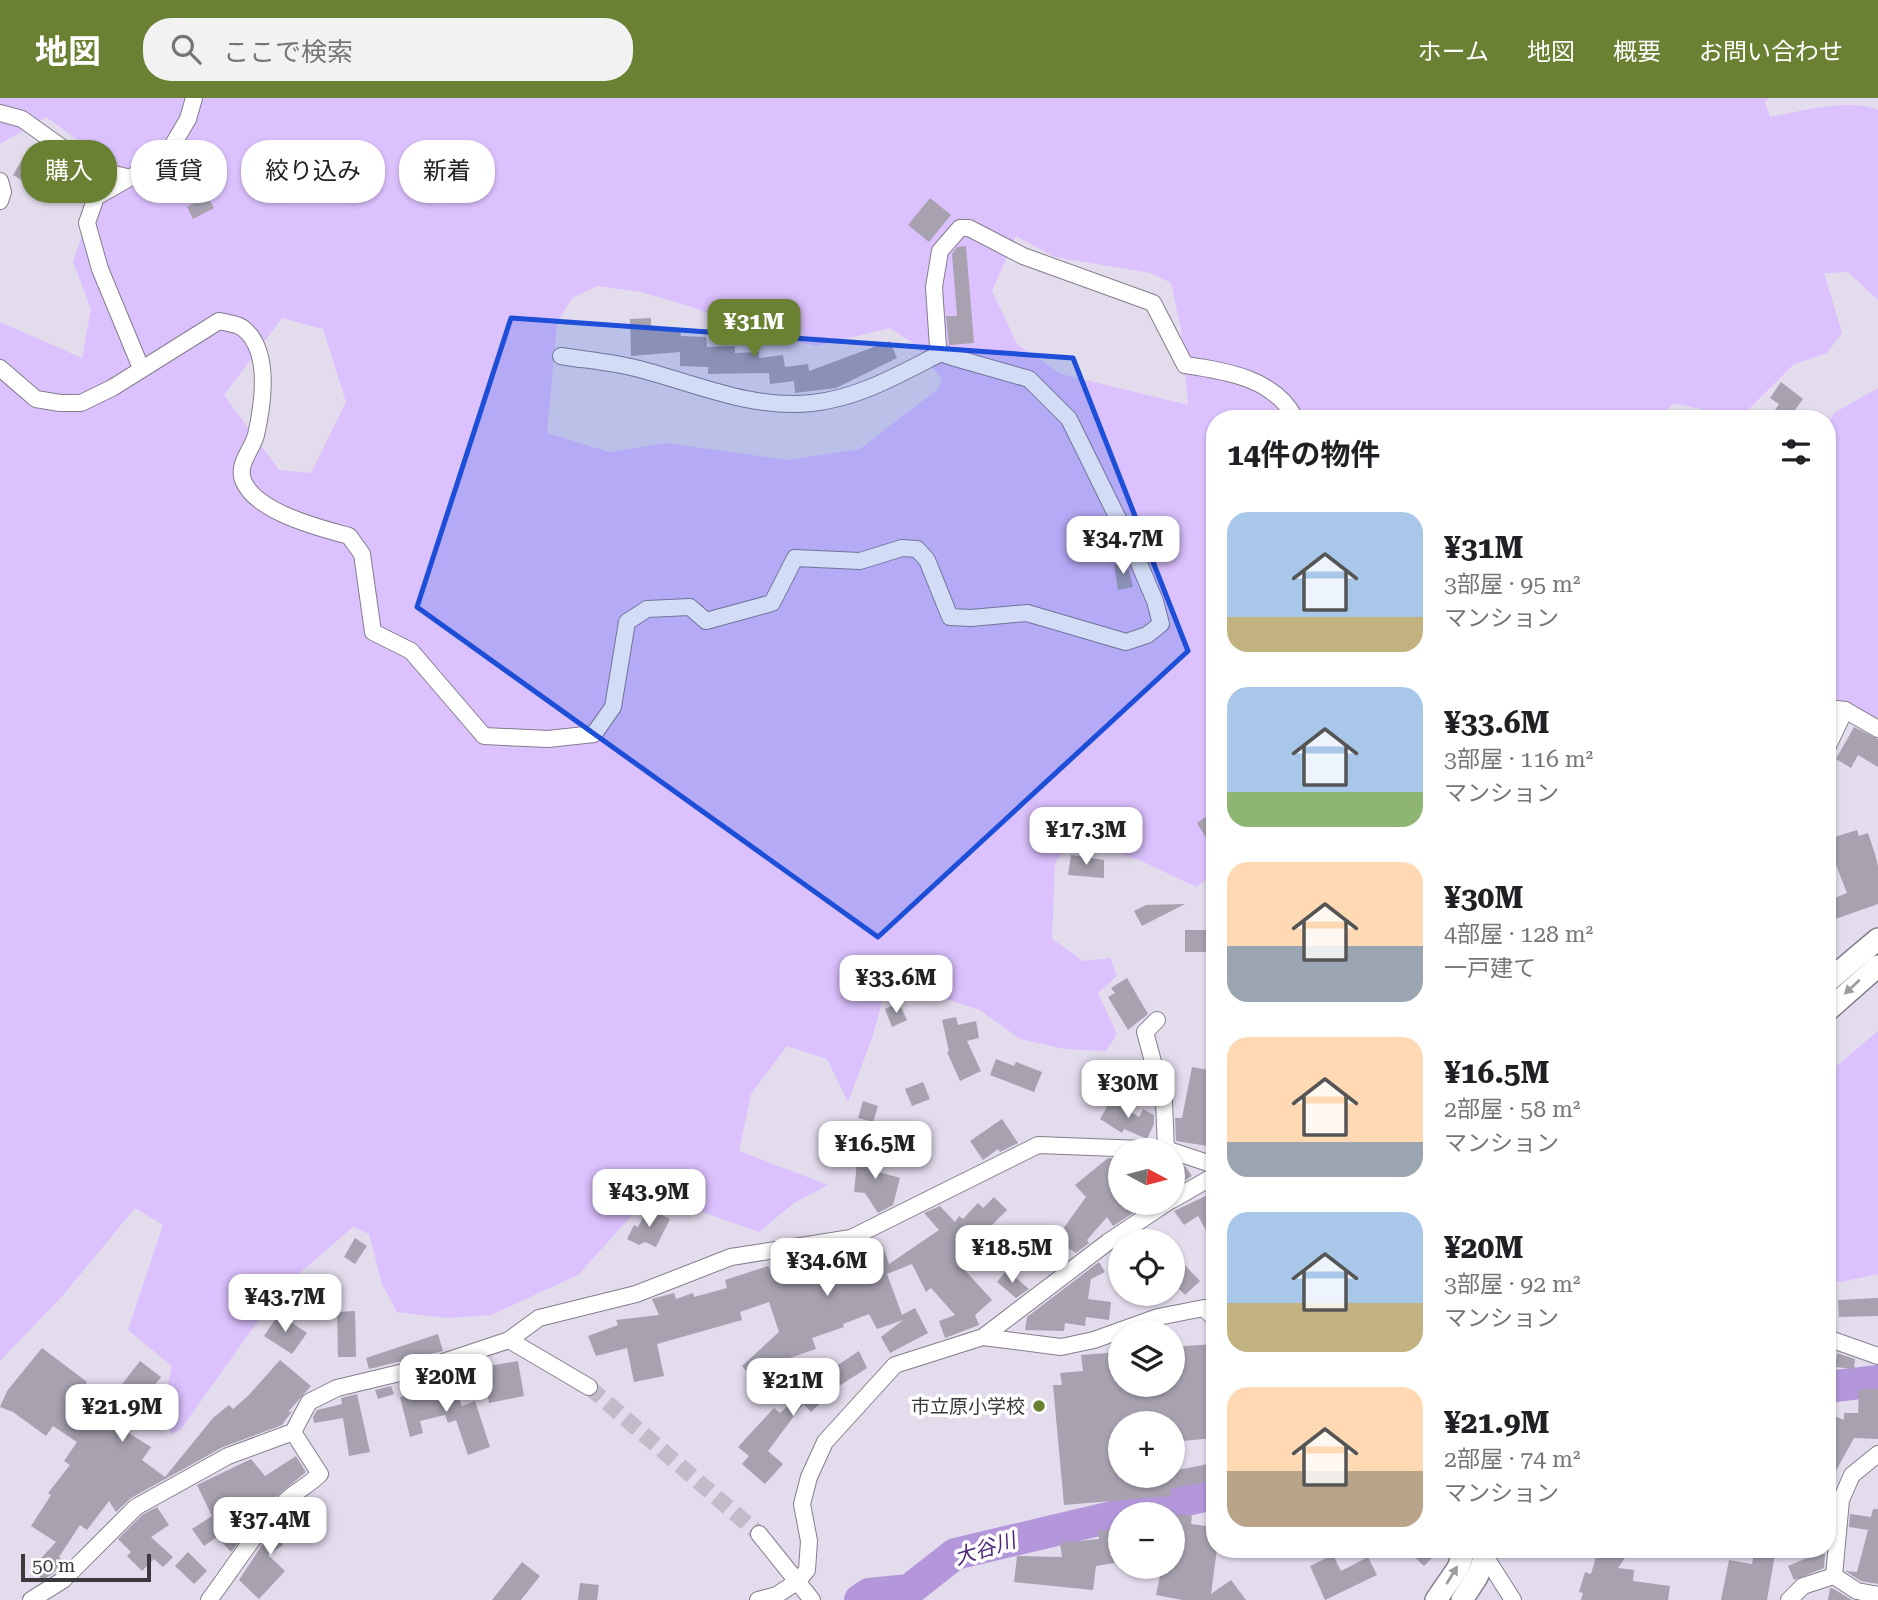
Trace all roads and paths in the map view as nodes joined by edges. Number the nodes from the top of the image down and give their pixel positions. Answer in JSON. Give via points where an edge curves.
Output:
{"nodes":[{"id":1,"x":194,"y":98,"type":"edge"},
{"id":2,"x":0,"y":113,"type":"edge"},
{"id":3,"x":127,"y":177,"type":"junction"},
{"id":4,"x":0,"y":181,"type":"edge"},
{"id":5,"x":0,"y":201,"type":"edge"},
{"id":6,"x":941,"y":353,"type":"junction"},
{"id":7,"x":561,"y":356,"type":"dead end"},
{"id":8,"x":0,"y":368,"type":"edge"},
{"id":9,"x":141,"y":368,"type":"junction"},
{"id":10,"x":1289,"y":410,"type":"edge"},
{"id":11,"x":1836,"y":709,"type":"edge"},
{"id":12,"x":1845,"y":710,"type":"junction"},
{"id":13,"x":1836,"y":729,"type":"edge"},
{"id":14,"x":1878,"y":729,"type":"edge"},
{"id":15,"x":1878,"y":939,"type":"edge"},
{"id":16,"x":1878,"y":966,"type":"edge"},
{"id":17,"x":1836,"y":974,"type":"edge"},
{"id":18,"x":1836,"y":1003,"type":"edge"},
{"id":19,"x":1157,"y":1020,"type":"dead end"},
{"id":20,"x":1168,"y":1138,"type":"edge"},
{"id":21,"x":1108,"y":1148,"type":"edge"},
{"id":22,"x":1185,"y":1155,"type":"edge"},
{"id":23,"x":1206,"y":1162,"type":"edge"},
{"id":24,"x":1206,"y":1181,"type":"edge"},
{"id":25,"x":1185,"y":1193,"type":"edge"},
{"id":26,"x":1148,"y":1215,"type":"edge"},
{"id":27,"x":1206,"y":1311,"type":"edge"},
{"id":28,"x":983,"y":1337,"type":"junction"},
{"id":29,"x":509,"y":1339,"type":"junction"},
{"id":30,"x":1836,"y":1341,"type":"edge"},
{"id":31,"x":1878,"y":1356,"type":"edge"},
{"id":32,"x":589,"y":1387,"type":"tunnel mouth"},
{"id":33,"x":293,"y":1432,"type":"junction"},
{"id":34,"x":1878,"y":1454,"type":"edge"},
{"id":35,"x":759,"y":1534,"type":"tunnel mouth"},
{"id":36,"x":1836,"y":1551,"type":"edge"},
{"id":37,"x":1471,"y":1558,"type":"edge"},
{"id":38,"x":1480,"y":1558,"type":"edge"},
{"id":39,"x":1486,"y":1558,"type":"edge"},
{"id":40,"x":1835,"y":1558,"type":"edge"},
{"id":41,"x":1834,"y":1576,"type":"junction"},
{"id":42,"x":798,"y":1581,"type":"junction"},
{"id":43,"x":1878,"y":1595,"type":"edge"},
{"id":44,"x":31,"y":1600,"type":"edge"},
{"id":45,"x":209,"y":1600,"type":"edge"},
{"id":46,"x":758,"y":1600,"type":"edge"},
{"id":47,"x":812,"y":1600,"type":"edge"},
{"id":48,"x":1436,"y":1600,"type":"edge"},
{"id":49,"x":1462,"y":1600,"type":"edge"},
{"id":50,"x":1513,"y":1600,"type":"edge"},
{"id":51,"x":1789,"y":1600,"type":"edge"}],
"edges":[{"from":1,"to":3,"type":"street","via":[[188,119],[165,158]]},
{"from":2,"to":3,"type":"street","via":[[22,118],[92,169]]},
{"from":3,"to":9,"type":"street","via":[[96,197],[87,223],[100,270]]},
{"from":4,"to":5,"type":"street"},
{"from":6,"to":7,"type":"street","via":[[846,397],[769,404],[632,368]]},
{"from":6,"to":9,"type":"street","via":[[1029,379],[1069,419],[1132,547],[1161,624],[1126,642],[1027,612],[950,617],[927,560],[917,549],[902,548],[860,561],[795,558],[772,603],[706,621],[690,607],[647,609],[627,622],[613,708],[594,734],[548,739],[484,736],[411,651],[373,632],[362,554],[349,536],[301,523],[260,500],[243,481],[242,465],[255,438],[262,388],[258,346],[243,327],[219,321]]},
{"from":6,"to":10,"type":"street","via":[[934,287],[940,251],[960,228],[969,228],[1023,256],[1153,303],[1185,365],[1236,373],[1278,395]]},
{"from":8,"to":9,"type":"street","via":[[36,399],[60,404],[81,403]]},
{"from":11,"to":12,"type":"street"},
{"from":12,"to":13,"type":"street"},
{"from":12,"to":14,"type":"street"},
{"from":15,"to":17,"type":"street"},
{"from":16,"to":18,"type":"street","one_way":true},
{"from":19,"to":20,"type":"street","via":[[1145,1032],[1164,1102]]},
{"from":21,"to":29,"type":"street","via":[[1038,1145],[851,1238],[730,1257],[636,1294],[539,1318]]},
{"from":22,"to":23,"type":"street"},
{"from":24,"to":25,"type":"street"},
{"from":26,"to":28,"type":"street"},
{"from":27,"to":28,"type":"street","via":[[1158,1317],[1061,1348]]},
{"from":28,"to":42,"type":"street","via":[[895,1365],[825,1442],[802,1504],[809,1560]]},
{"from":29,"to":32,"type":"street"},
{"from":29,"to":33,"type":"street","via":[[437,1364],[337,1388],[309,1402]]},
{"from":30,"to":31,"type":"street"},
{"from":33,"to":44,"type":"street","via":[[228,1456],[136,1507],[63,1580]]},
{"from":33,"to":45,"type":"street","via":[[320,1474],[274,1515]]},
{"from":34,"to":36,"type":"street","via":[[1852,1475],[1840,1500]]},
{"from":35,"to":42,"type":"street"},
{"from":48,"to":37,"type":"street","one_way":true},
{"from":38,"to":49,"type":"street","via":[[1477,1577]]},
{"from":39,"to":50,"type":"street"},
{"from":40,"to":41,"type":"street"},
{"from":41,"to":43,"type":"street","via":[[1857,1591]]},
{"from":41,"to":51,"type":"street","via":[[1803,1586]]},
{"from":42,"to":46,"type":"street","via":[[777,1595]]},
{"from":42,"to":47,"type":"street"}]}
